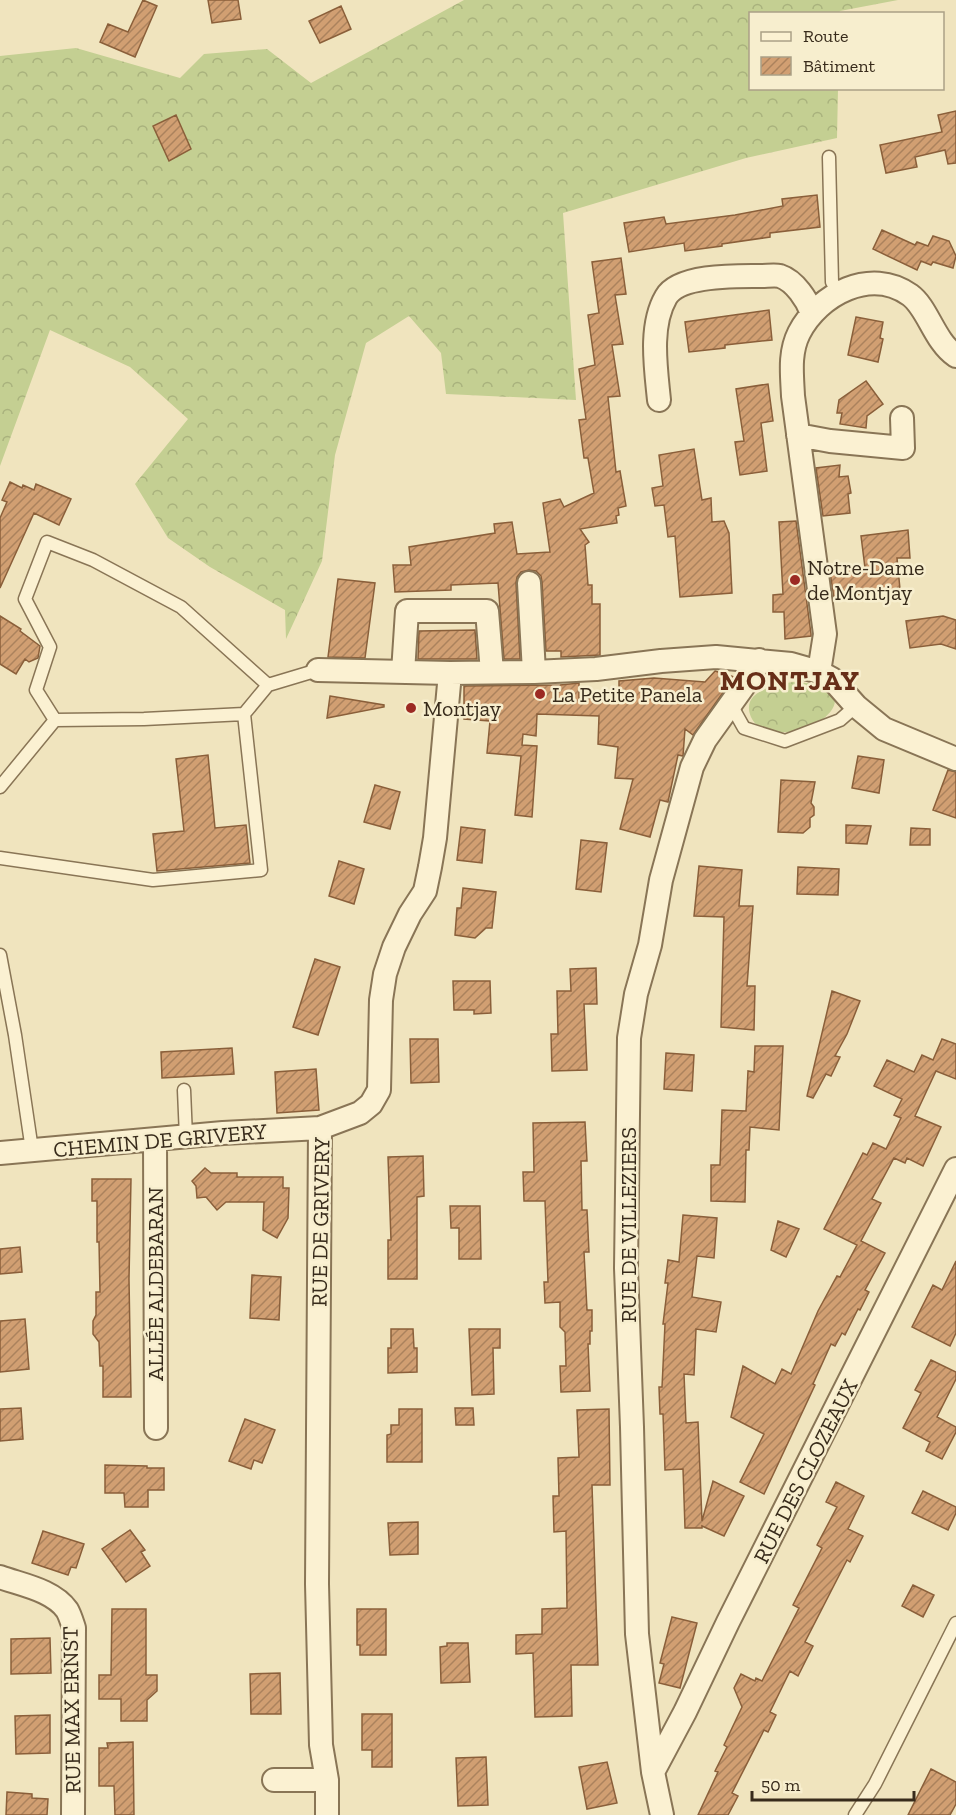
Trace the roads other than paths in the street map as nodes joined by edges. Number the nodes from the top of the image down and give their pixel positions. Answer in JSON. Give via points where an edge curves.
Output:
{"nodes":[{"id":1,"x":829,"y":158,"type":"dead end"},
{"id":2,"x":839,"y":293,"type":"junction"},
{"id":3,"x":812,"y":313,"type":"junction"},
{"id":4,"x":956,"y":356,"type":"edge"},
{"id":5,"x":659,"y":400,"type":"dead end"},
{"id":6,"x":902,"y":418,"type":"dead end"},
{"id":7,"x":798,"y":435,"type":"junction"},
{"id":8,"x":529,"y":583,"type":"dead end"},
{"id":9,"x":759,"y":660,"type":"junction"},
{"id":10,"x":318,"y":670,"type":"joint"},
{"id":11,"x":403,"y":672,"type":"junction"},
{"id":12,"x":492,"y":672,"type":"junction"},
{"id":13,"x":534,"y":672,"type":"junction"},
{"id":14,"x":819,"y":672,"type":"junction"},
{"id":15,"x":450,"y":673,"type":"junction"},
{"id":16,"x":268,"y":685,"type":"junction"},
{"id":17,"x":730,"y":704,"type":"junction"},
{"id":18,"x":856,"y":706,"type":"junction"},
{"id":19,"x":244,"y":714,"type":"junction"},
{"id":20,"x":55,"y":720,"type":"junction"},
{"id":21,"x":956,"y":759,"type":"edge"},
{"id":22,"x":0,"y":787,"type":"edge"},
{"id":23,"x":0,"y":858,"type":"edge"},
{"id":24,"x":0,"y":955,"type":"edge"},
{"id":25,"x":184,"y":1090,"type":"dead end"},
{"id":26,"x":320,"y":1128,"type":"junction"},
{"id":27,"x":186,"y":1137,"type":"junction"},
{"id":28,"x":155,"y":1140,"type":"junction"},
{"id":29,"x":32,"y":1150,"type":"junction"},
{"id":30,"x":0,"y":1152,"type":"edge"},
{"id":31,"x":956,"y":1169,"type":"edge"},
{"id":32,"x":156,"y":1428,"type":"dead end"},
{"id":33,"x":0,"y":1577,"type":"edge"},
{"id":34,"x":956,"y":1623,"type":"edge"},
{"id":35,"x":653,"y":1772,"type":"junction"},
{"id":36,"x":274,"y":1780,"type":"dead end"},
{"id":37,"x":327,"y":1780,"type":"junction"},
{"id":38,"x":73,"y":1815,"type":"edge"},
{"id":39,"x":327,"y":1815,"type":"edge"},
{"id":40,"x":662,"y":1815,"type":"edge"},
{"id":41,"x":855,"y":1815,"type":"edge"}],
"edges":[{"from":1,"to":2,"type":"lane","via":[[832,282]]},
{"from":2,"to":3,"type":"street"},
{"from":2,"to":4,"type":"street","via":[[857,284],[892,284],[912,296],[946,349]]},
{"from":3,"to":5,"type":"street","via":[[807,300],[780,276],[722,276],[682,284],[666,295],[656,325],[654,351]]},
{"from":3,"to":7,"type":"street","via":[[799,333],[792,356]]},
{"from":6,"to":7,"type":"street","via":[[903,448]]},
{"from":7,"to":14,"type":"street","via":[[825,634]]},
{"from":8,"to":13,"type":"street"},
{"from":9,"to":13,"type":"street","via":[[716,657]]},
{"from":9,"to":14,"type":"street"},
{"from":9,"to":17,"type":"street","name":"RUE DE VILLEZIERS"},
{"from":10,"to":11,"type":"street"},
{"from":10,"to":16,"type":"lane"},
{"from":11,"to":12,"type":"street","via":[[407,611],[487,611]]},
{"from":11,"to":15,"type":"street"},
{"from":12,"to":13,"type":"street"},
{"from":12,"to":15,"type":"street"},
{"from":14,"to":18,"type":"street","via":[[832,679]]},
{"from":15,"to":26,"type":"street","name":"RUE DE GRIVERY","via":[[435,838],[425,891],[398,939],[385,974],[379,1090],[360,1113]]},
{"from":16,"to":19,"type":"lane"},
{"from":16,"to":20,"type":"lane","via":[[181,607],[93,560],[48,542],[25,599],[50,647],[36,690]]},
{"from":17,"to":18,"type":"lane","via":[[744,728],[785,741],[840,720]]},
{"from":17,"to":35,"type":"street","name":"RUE DE VILLEZIERS","via":[[692,767],[661,880],[628,1038],[626,1268],[637,1634]]},
{"from":18,"to":21,"type":"street","via":[[884,729]]},
{"from":19,"to":20,"type":"lane"},
{"from":19,"to":23,"type":"lane","via":[[261,870],[153,880]]},
{"from":20,"to":22,"type":"lane"},
{"from":24,"to":29,"type":"lane"},
{"from":25,"to":27,"type":"lane"},
{"from":26,"to":27,"type":"street","name":"CHEMIN DE GRIVERY"},
{"from":26,"to":37,"type":"street","name":"RUE DE GRIVERY","via":[[317,1584],[321,1745]]},
{"from":27,"to":28,"type":"street","name":"CHEMIN DE GRIVERY"},
{"from":28,"to":29,"type":"street","name":"CHEMIN DE GRIVERY"},
{"from":28,"to":32,"type":"street","name":"ALLÉE ALDEBARAN"},
{"from":29,"to":30,"type":"street","name":"CHEMIN DE GRIVERY"},
{"from":31,"to":35,"type":"street","name":"RUE DES CLOZEAUX"},
{"from":33,"to":38,"type":"street","name":"RUE MAX ERNST","via":[[54,1598],[68,1611],[74,1628]]},
{"from":34,"to":41,"type":"lane","via":[[875,1784]]},
{"from":35,"to":40,"type":"street","name":"RUE DE VILLEZIERS"},
{"from":36,"to":37,"type":"street"},
{"from":37,"to":39,"type":"street","name":"RUE DE GRIVERY"}]}
